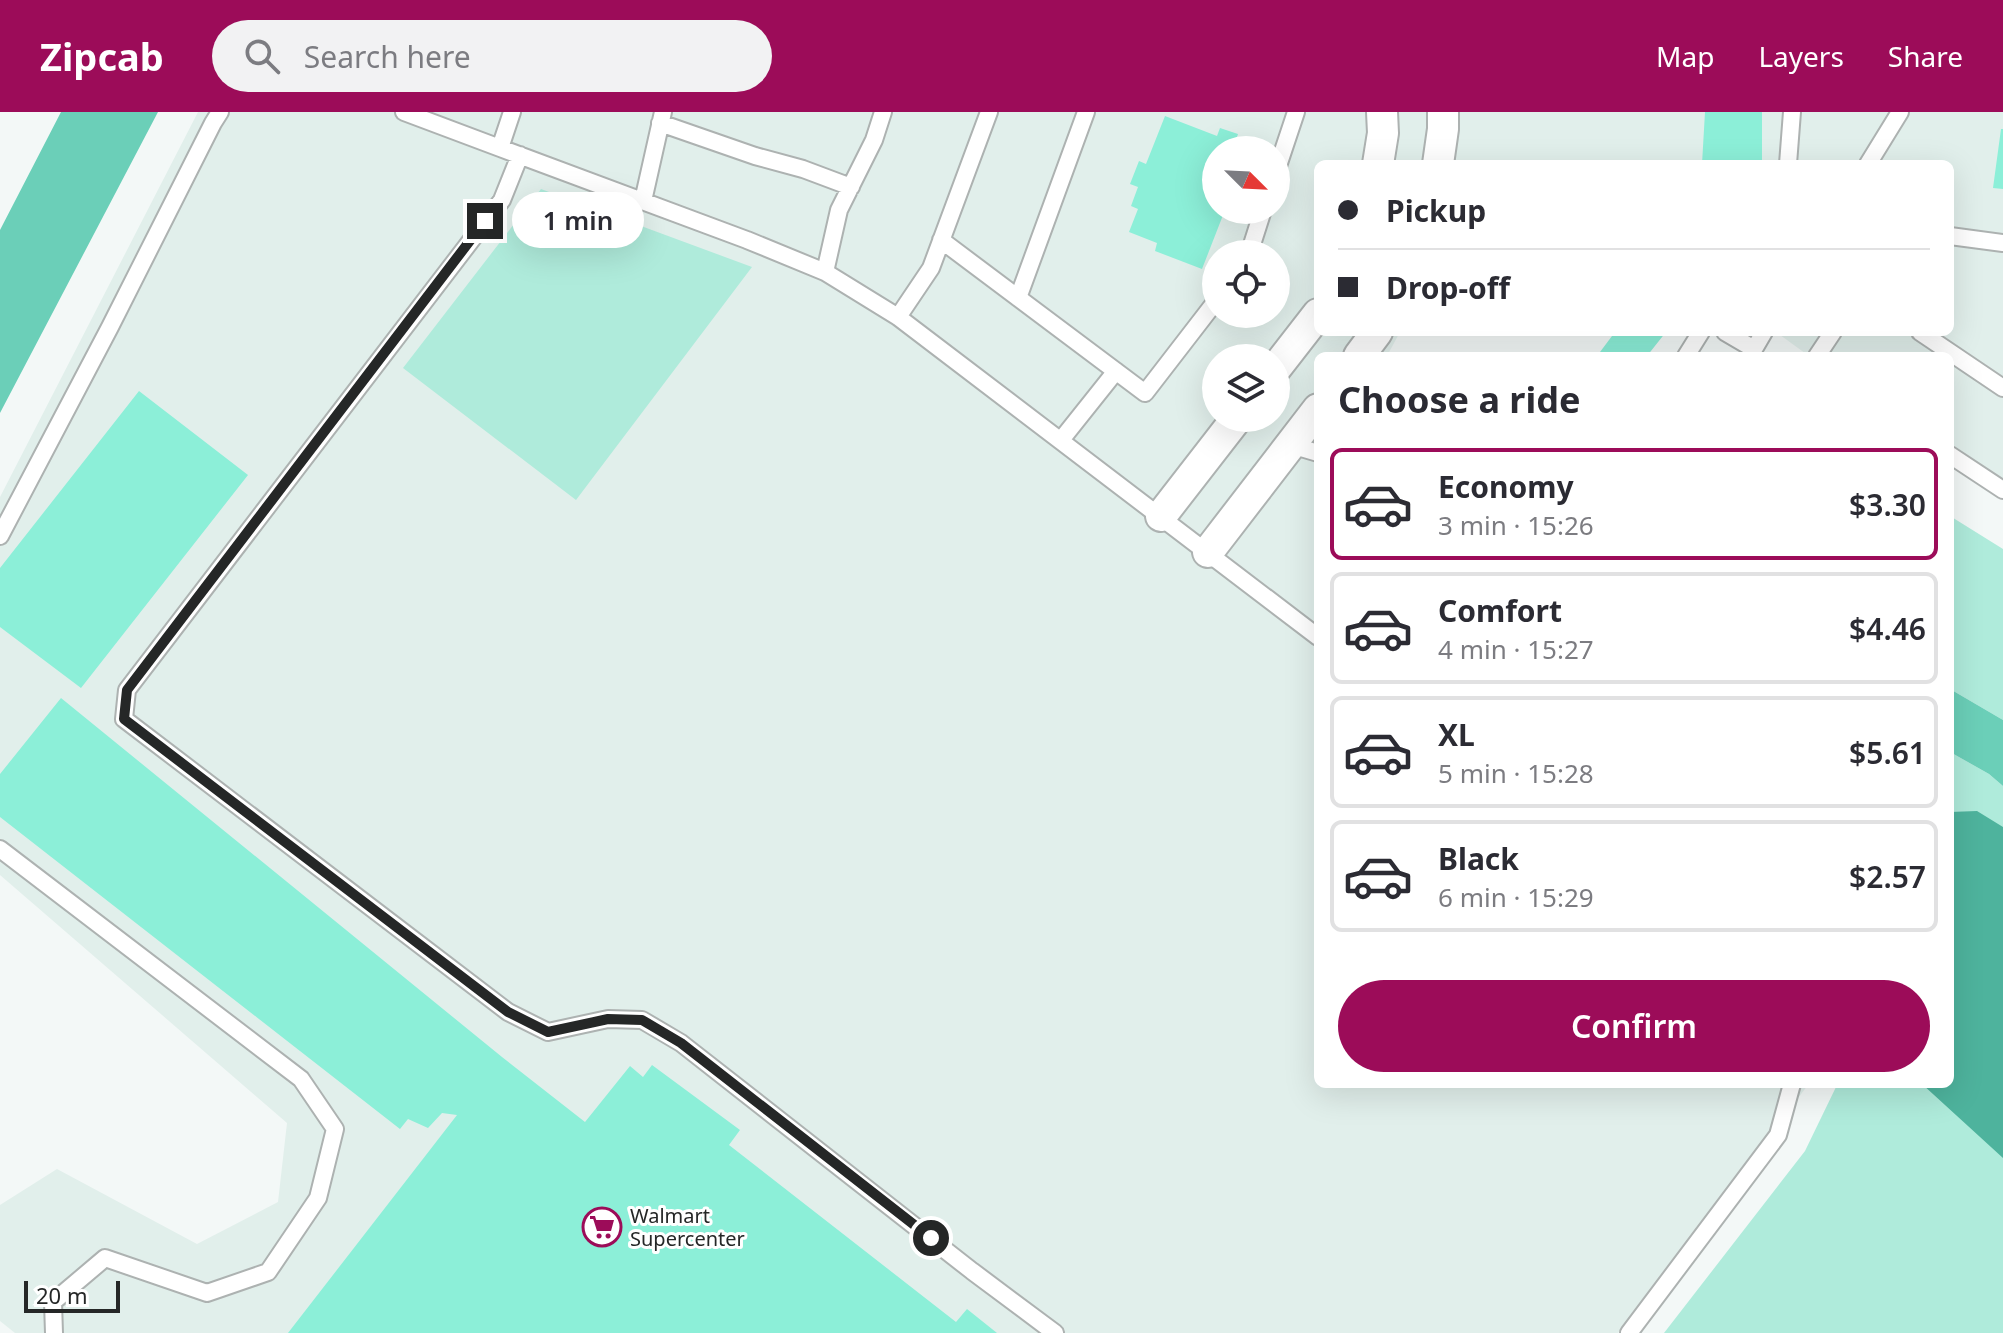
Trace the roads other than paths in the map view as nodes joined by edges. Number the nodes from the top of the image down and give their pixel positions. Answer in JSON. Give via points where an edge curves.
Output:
{"nodes":[{"id":1,"x":220,"y":112,"type":"edge"},
{"id":2,"x":404,"y":112,"type":"edge"},
{"id":3,"x":512,"y":112,"type":"edge"},
{"id":4,"x":883,"y":112,"type":"edge"},
{"id":5,"x":989,"y":112,"type":"edge"},
{"id":6,"x":1086,"y":112,"type":"edge"},
{"id":7,"x":1296,"y":112,"type":"edge"},
{"id":8,"x":1382,"y":112,"type":"edge"},
{"id":9,"x":1443,"y":112,"type":"edge"},
{"id":10,"x":1792,"y":112,"type":"edge"},
{"id":11,"x":1900,"y":112,"type":"edge"},
{"id":12,"x":661,"y":118,"type":"edge"},
{"id":13,"x":1288,"y":136,"type":"edge"},
{"id":14,"x":500,"y":148,"type":"junction"},
{"id":15,"x":520,"y":155,"type":"junction"},
{"id":16,"x":1379,"y":160,"type":"edge"},
{"id":17,"x":1439,"y":160,"type":"edge"},
{"id":18,"x":1788,"y":160,"type":"edge"},
{"id":19,"x":1870,"y":160,"type":"edge"},
{"id":20,"x":851,"y":187,"type":"junction"},
{"id":21,"x":643,"y":201,"type":"junction"},
{"id":22,"x":1954,"y":237,"type":"edge"},
{"id":23,"x":941,"y":240,"type":"junction"},
{"id":24,"x":2003,"y":243,"type":"edge"},
{"id":25,"x":825,"y":272,"type":"junction"},
{"id":26,"x":1018,"y":298,"type":"junction"},
{"id":27,"x":898,"y":317,"type":"junction"},
{"id":28,"x":1202,"y":319,"type":"edge"},
{"id":29,"x":1314,"y":319,"type":"edge"},
{"id":30,"x":1730,"y":336,"type":"edge"},
{"id":31,"x":1926,"y":336,"type":"edge"},
{"id":32,"x":1290,"y":350,"type":"edge"},
{"id":33,"x":1752,"y":352,"type":"edge"},
{"id":34,"x":1950,"y":352,"type":"edge"},
{"id":35,"x":1954,"y":355,"type":"edge"},
{"id":36,"x":1116,"y":371,"type":"junction"},
{"id":37,"x":2003,"y":388,"type":"edge"},
{"id":38,"x":1314,"y":420,"type":"edge"},
{"id":39,"x":1226,"y":432,"type":"edge"},
{"id":40,"x":1061,"y":440,"type":"junction"},
{"id":41,"x":1304,"y":449,"type":"edge"},
{"id":42,"x":1954,"y":458,"type":"edge"},
{"id":43,"x":2003,"y":490,"type":"edge"},
{"id":44,"x":1161,"y":516,"type":"junction"},
{"id":45,"x":0,"y":536,"type":"edge"},
{"id":46,"x":1208,"y":552,"type":"junction"},
{"id":47,"x":1314,"y":634,"type":"edge"},
{"id":48,"x":0,"y":849,"type":"edge"},
{"id":49,"x":1791,"y":1088,"type":"edge"},
{"id":50,"x":54,"y":1333,"type":"edge"},
{"id":51,"x":1055,"y":1333,"type":"edge"},
{"id":52,"x":1629,"y":1333,"type":"edge"}],
"edges":[{"from":1,"to":45,"type":"lane"},
{"from":2,"to":14,"type":"lane"},
{"from":3,"to":14,"type":"lane"},
{"from":4,"to":20,"type":"lane"},
{"from":5,"to":23,"type":"lane"},
{"from":6,"to":26,"type":"lane"},
{"from":7,"to":13,"type":"lane"},
{"from":8,"to":16,"type":"street"},
{"from":9,"to":17,"type":"street"},
{"from":10,"to":18,"type":"lane"},
{"from":11,"to":19,"type":"lane"},
{"from":12,"to":20,"type":"lane"},
{"from":12,"to":21,"type":"lane"},
{"from":14,"to":15,"type":"lane"},
{"from":15,"to":21,"type":"lane"},
{"from":15,"to":51,"type":"lane","via":[[502,200],[127,690],[124,719],[508,1012],[548,1032],[608,1019],[642,1020],[681,1043]]},
{"from":20,"to":25,"type":"lane","via":[[839,210]]},
{"from":21,"to":25,"type":"lane"},
{"from":22,"to":24,"type":"lane"},
{"from":23,"to":26,"type":"lane"},
{"from":23,"to":27,"type":"lane","via":[[931,268]]},
{"from":25,"to":27,"type":"lane"},
{"from":26,"to":36,"type":"lane"},
{"from":27,"to":40,"type":"lane"},
{"from":28,"to":36,"type":"lane","via":[[1145,393]]},
{"from":29,"to":32,"type":"street"},
{"from":30,"to":33,"type":"lane"},
{"from":31,"to":34,"type":"lane"},
{"from":35,"to":37,"type":"lane"},
{"from":36,"to":40,"type":"lane"},
{"from":38,"to":41,"type":"street"},
{"from":39,"to":44,"type":"street"},
{"from":40,"to":44,"type":"lane"},
{"from":41,"to":46,"type":"street"},
{"from":42,"to":43,"type":"lane"},
{"from":44,"to":46,"type":"lane"},
{"from":46,"to":47,"type":"lane"},
{"from":48,"to":50,"type":"lane","via":[[301,1079],[335,1129],[318,1198],[268,1272],[207,1293],[105,1258],[53,1302]]},
{"from":49,"to":52,"type":"lane","via":[[1778,1135]]}]}
